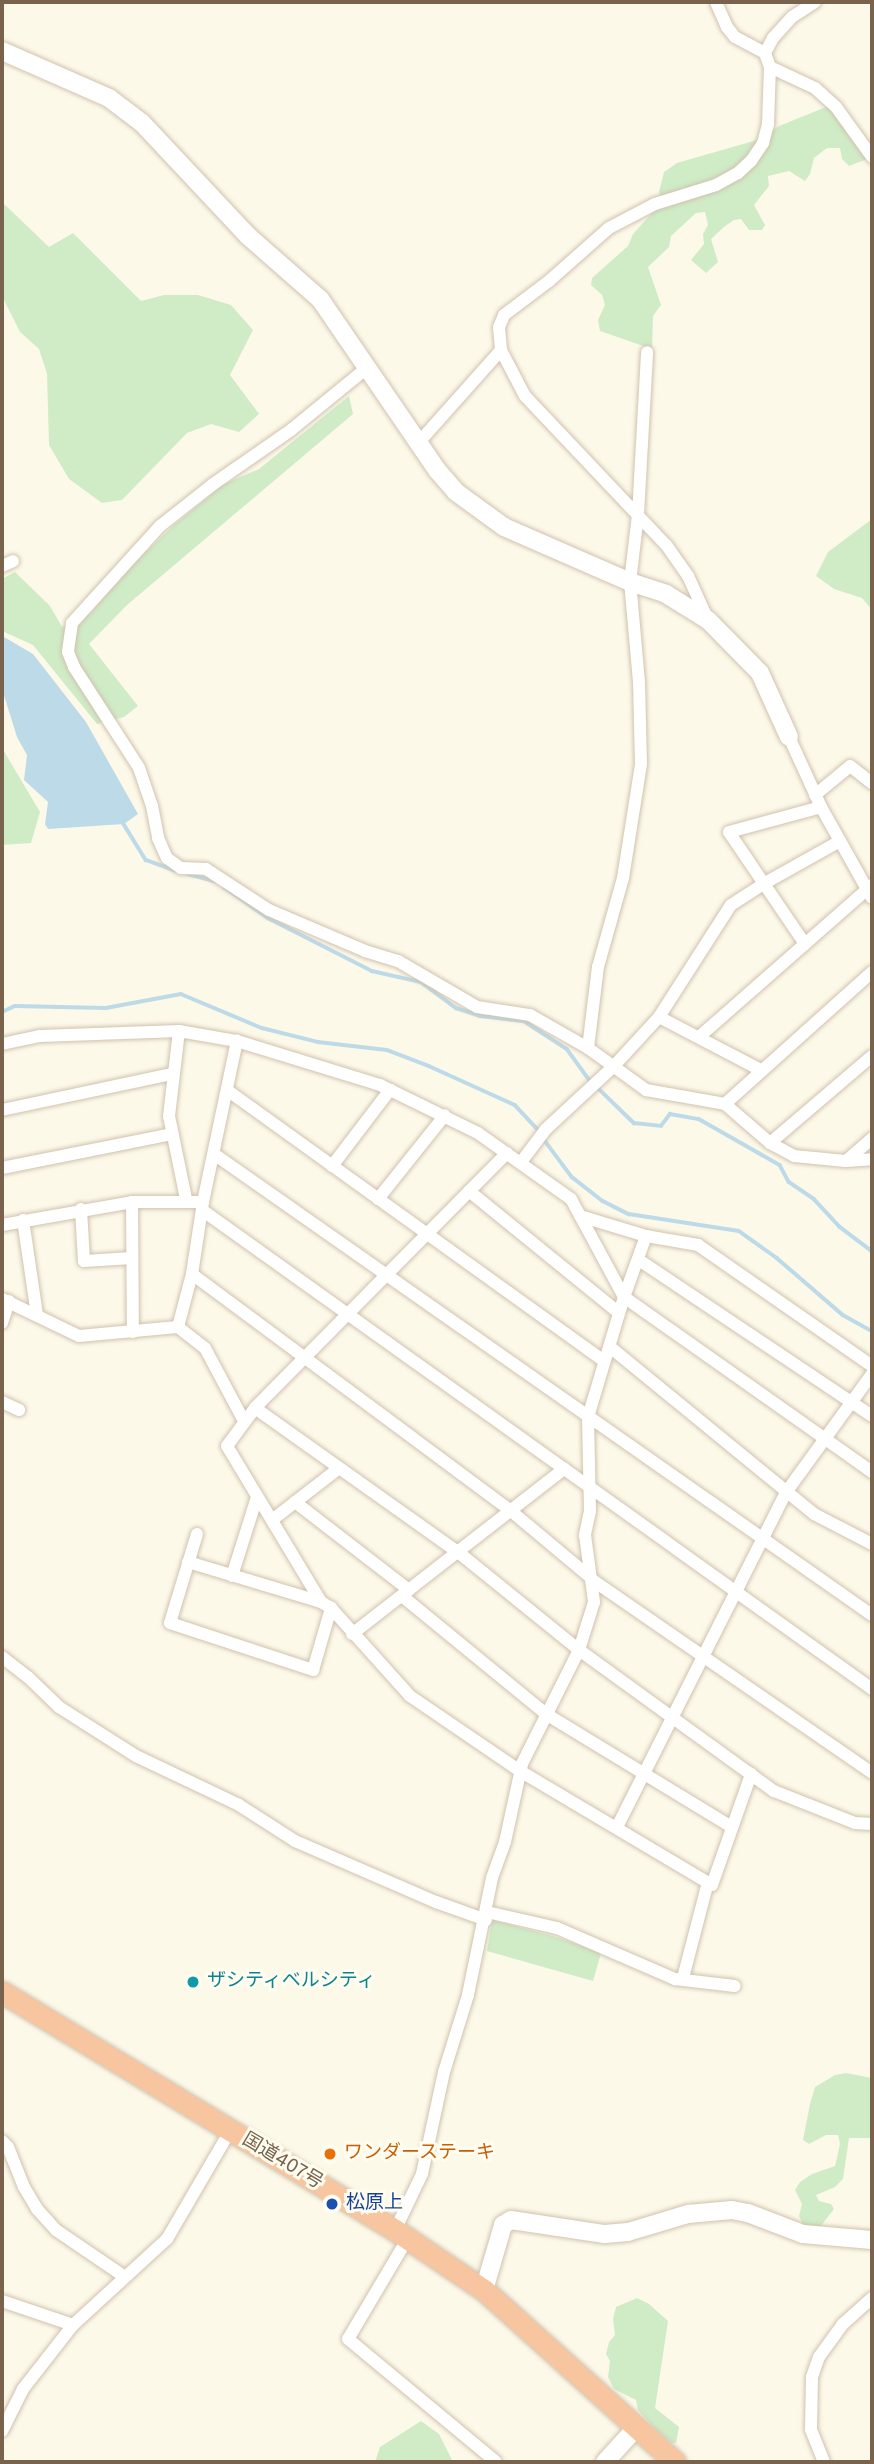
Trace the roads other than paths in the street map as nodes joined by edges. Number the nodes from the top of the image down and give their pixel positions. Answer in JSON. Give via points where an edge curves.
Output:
{"nodes":[{"id":1,"x":716,"y":2,"type":"edge"},
{"id":2,"x":815,"y":2,"type":"edge"},
{"id":3,"x":2,"y":51,"type":"edge"},
{"id":4,"x":765,"y":53,"type":"junction"},
{"id":5,"x":770,"y":67,"type":"junction"},
{"id":6,"x":872,"y":157,"type":"edge"},
{"id":7,"x":501,"y":350,"type":"junction"},
{"id":8,"x":647,"y":352,"type":"dead end"},
{"id":9,"x":368,"y":367,"type":"junction"},
{"id":10,"x":420,"y":441,"type":"junction"},
{"id":11,"x":638,"y":515,"type":"junction"},
{"id":12,"x":630,"y":582,"type":"junction"},
{"id":13,"x":708,"y":620,"type":"junction"},
{"id":14,"x":789,"y":737,"type":"joint"},
{"id":15,"x":872,"y":783,"type":"edge"},
{"id":16,"x":815,"y":795,"type":"junction"},
{"id":17,"x":821,"y":807,"type":"junction"},
{"id":18,"x":840,"y":841,"type":"junction"},
{"id":19,"x":765,"y":883,"type":"junction"},
{"id":20,"x":871,"y":891,"type":"edge"},
{"id":21,"x":805,"y":944,"type":"junction"},
{"id":22,"x":872,"y":971,"type":"edge"},
{"id":23,"x":659,"y":1017,"type":"junction"},
{"id":24,"x":178,"y":1031,"type":"junction"},
{"id":25,"x":699,"y":1037,"type":"junction"},
{"id":26,"x":237,"y":1041,"type":"junction"},
{"id":27,"x":2,"y":1044,"type":"edge"},
{"id":28,"x":587,"y":1048,"type":"junction"},
{"id":29,"x":872,"y":1056,"type":"edge"},
{"id":30,"x":612,"y":1068,"type":"junction"},
{"id":31,"x":761,"y":1070,"type":"junction"},
{"id":32,"x":172,"y":1074,"type":"junction"},
{"id":33,"x":227,"y":1090,"type":"junction"},
{"id":34,"x":390,"y":1090,"type":"junction"},
{"id":35,"x":725,"y":1104,"type":"junction"},
{"id":36,"x":2,"y":1110,"type":"edge"},
{"id":37,"x":445,"y":1115,"type":"junction"},
{"id":38,"x":172,"y":1134,"type":"junction"},
{"id":39,"x":872,"y":1138,"type":"edge"},
{"id":40,"x":770,"y":1143,"type":"junction"},
{"id":41,"x":507,"y":1153,"type":"junction"},
{"id":42,"x":214,"y":1154,"type":"junction"},
{"id":43,"x":872,"y":1159,"type":"edge"},
{"id":44,"x":846,"y":1161,"type":"junction"},
{"id":45,"x":521,"y":1162,"type":"junction"},
{"id":46,"x":332,"y":1166,"type":"junction"},
{"id":47,"x":2,"y":1168,"type":"edge"},
{"id":48,"x":469,"y":1191,"type":"junction"},
{"id":49,"x":186,"y":1199,"type":"junction"},
{"id":50,"x":378,"y":1199,"type":"junction"},
{"id":51,"x":132,"y":1202,"type":"junction"},
{"id":52,"x":202,"y":1206,"type":"junction"},
{"id":53,"x":81,"y":1209,"type":"junction"},
{"id":54,"x":580,"y":1216,"type":"junction"},
{"id":55,"x":23,"y":1220,"type":"junction"},
{"id":56,"x":2,"y":1225,"type":"edge"},
{"id":57,"x":428,"y":1234,"type":"junction"},
{"id":58,"x":646,"y":1236,"type":"junction"},
{"id":59,"x":132,"y":1258,"type":"junction"},
{"id":60,"x":639,"y":1260,"type":"junction"},
{"id":61,"x":388,"y":1273,"type":"junction"},
{"id":62,"x":192,"y":1274,"type":"junction"},
{"id":63,"x":624,"y":1297,"type":"junction"},
{"id":64,"x":5,"y":1300,"type":"edge"},
{"id":65,"x":619,"y":1313,"type":"junction"},
{"id":66,"x":37,"y":1315,"type":"junction"},
{"id":67,"x":349,"y":1315,"type":"junction"},
{"id":68,"x":2,"y":1323,"type":"edge"},
{"id":69,"x":177,"y":1327,"type":"junction"},
{"id":70,"x":133,"y":1332,"type":"junction"},
{"id":71,"x":610,"y":1347,"type":"junction"},
{"id":72,"x":306,"y":1358,"type":"junction"},
{"id":73,"x":604,"y":1361,"type":"junction"},
{"id":74,"x":872,"y":1366,"type":"edge"},
{"id":75,"x":872,"y":1374,"type":"edge"},
{"id":76,"x":2,"y":1402,"type":"edge"},
{"id":77,"x":851,"y":1402,"type":"junction"},
{"id":78,"x":255,"y":1408,"type":"junction"},
{"id":79,"x":19,"y":1410,"type":"dead end"},
{"id":80,"x":872,"y":1416,"type":"edge"},
{"id":81,"x":587,"y":1417,"type":"junction"},
{"id":82,"x":244,"y":1421,"type":"junction"},
{"id":83,"x":824,"y":1440,"type":"junction"},
{"id":84,"x":339,"y":1468,"type":"junction"},
{"id":85,"x":564,"y":1469,"type":"junction"},
{"id":86,"x":872,"y":1472,"type":"edge"},
{"id":87,"x":590,"y":1488,"type":"junction"},
{"id":88,"x":787,"y":1491,"type":"junction"},
{"id":89,"x":257,"y":1497,"type":"junction"},
{"id":90,"x":295,"y":1502,"type":"junction"},
{"id":91,"x":511,"y":1511,"type":"junction"},
{"id":92,"x":272,"y":1520,"type":"junction"},
{"id":93,"x":197,"y":1534,"type":"dead end"},
{"id":94,"x":762,"y":1539,"type":"junction"},
{"id":95,"x":872,"y":1544,"type":"edge"},
{"id":96,"x":458,"y":1552,"type":"junction"},
{"id":97,"x":188,"y":1562,"type":"junction"},
{"id":98,"x":232,"y":1576,"type":"junction"},
{"id":99,"x":591,"y":1579,"type":"junction"},
{"id":100,"x":736,"y":1591,"type":"junction"},
{"id":101,"x":405,"y":1593,"type":"junction"},
{"id":102,"x":326,"y":1605,"type":"junction"},
{"id":103,"x":872,"y":1615,"type":"edge"},
{"id":104,"x":352,"y":1634,"type":"junction"},
{"id":105,"x":579,"y":1650,"type":"junction"},
{"id":106,"x":702,"y":1656,"type":"junction"},
{"id":107,"x":2,"y":1657,"type":"edge"},
{"id":108,"x":872,"y":1689,"type":"edge"},
{"id":109,"x":546,"y":1714,"type":"junction"},
{"id":110,"x":673,"y":1716,"type":"junction"},
{"id":111,"x":520,"y":1771,"type":"junction"},
{"id":112,"x":644,"y":1773,"type":"junction"},
{"id":113,"x":872,"y":1773,"type":"edge"},
{"id":114,"x":751,"y":1774,"type":"junction"},
{"id":115,"x":872,"y":1824,"type":"edge"},
{"id":116,"x":732,"y":1826,"type":"junction"},
{"id":117,"x":617,"y":1827,"type":"junction"},
{"id":118,"x":708,"y":1882,"type":"junction"},
{"id":119,"x":486,"y":1916,"type":"junction"},
{"id":120,"x":683,"y":1978,"type":"junction"},
{"id":121,"x":735,"y":1986,"type":"dead end"},
{"id":122,"x":2,"y":1992,"type":"edge"},
{"id":123,"x":230,"y":2131,"type":"junction"},
{"id":124,"x":2,"y":2141,"type":"edge"},
{"id":125,"x":402,"y":2234,"type":"junction"},
{"id":126,"x":872,"y":2240,"type":"edge"},
{"id":127,"x":125,"y":2277,"type":"junction"},
{"id":128,"x":484,"y":2290,"type":"junction"},
{"id":129,"x":872,"y":2298,"type":"edge"},
{"id":130,"x":2,"y":2301,"type":"edge"},
{"id":131,"x":73,"y":2325,"type":"junction"},
{"id":132,"x":636,"y":2428,"type":"junction"},
{"id":133,"x":2,"y":2431,"type":"edge"},
{"id":134,"x":496,"y":2462,"type":"edge"},
{"id":135,"x":605,"y":2462,"type":"edge"},
{"id":136,"x":675,"y":2462,"type":"edge"},
{"id":137,"x":824,"y":2462,"type":"edge"}],
"edges":[{"from":1,"to":4,"type":"street","via":[[735,37]]},
{"from":2,"to":4,"type":"street","via":[[792,17]]},
{"from":3,"to":9,"type":"street","via":[[83,85],[127,110],[248,236],[320,299]]},
{"from":4,"to":5,"type":"street"},
{"from":5,"to":6,"type":"street","via":[[816,88]]},
{"from":5,"to":7,"type":"street","via":[[768,124],[751,161],[716,185],[655,204],[609,228],[504,314],[499,327]]},
{"from":7,"to":10,"type":"street"},
{"from":7,"to":11,"type":"street","via":[[525,397]]},
{"from":8,"to":11,"type":"street"},
{"from":9,"to":10,"type":"street"},
{"from":9,"to":28,"type":"street","via":[[160,526],[72,623],[68,653],[139,768],[167,858],[181,868],[206,869],[269,910],[398,961],[477,1007],[530,1015]]},
{"from":10,"to":12,"type":"street","via":[[456,492],[505,527]]},
{"from":11,"to":12,"type":"street"},
{"from":11,"to":13,"type":"street","via":[[688,576]]},
{"from":12,"to":13,"type":"street","via":[[666,594]]},
{"from":12,"to":28,"type":"street","via":[[641,764],[623,878],[598,967]]},
{"from":13,"to":14,"type":"street","via":[[760,673]]},
{"from":14,"to":16,"type":"street"},
{"from":15,"to":16,"type":"street","via":[[850,766]]},
{"from":16,"to":17,"type":"street"},
{"from":17,"to":18,"type":"street"},
{"from":17,"to":19,"type":"street","via":[[729,832]]},
{"from":18,"to":19,"type":"street"},
{"from":18,"to":20,"type":"street"},
{"from":19,"to":21,"type":"street"},
{"from":19,"to":23,"type":"street","via":[[732,905]]},
{"from":20,"to":21,"type":"street"},
{"from":21,"to":25,"type":"street"},
{"from":22,"to":31,"type":"street"},
{"from":23,"to":25,"type":"street"},
{"from":23,"to":30,"type":"street"},
{"from":24,"to":26,"type":"street"},
{"from":24,"to":27,"type":"street","via":[[40,1036]]},
{"from":24,"to":32,"type":"street"},
{"from":25,"to":31,"type":"street"},
{"from":26,"to":33,"type":"street"},
{"from":26,"to":34,"type":"street"},
{"from":28,"to":30,"type":"street"},
{"from":29,"to":40,"type":"street"},
{"from":30,"to":35,"type":"street","via":[[646,1090]]},
{"from":30,"to":45,"type":"street","via":[[546,1129]]},
{"from":31,"to":35,"type":"street"},
{"from":32,"to":36,"type":"street"},
{"from":32,"to":38,"type":"street"},
{"from":33,"to":42,"type":"street"},
{"from":33,"to":46,"type":"street"},
{"from":34,"to":37,"type":"street"},
{"from":34,"to":46,"type":"street"},
{"from":35,"to":40,"type":"street"},
{"from":37,"to":41,"type":"street"},
{"from":37,"to":50,"type":"street"},
{"from":38,"to":47,"type":"street"},
{"from":38,"to":49,"type":"street"},
{"from":39,"to":44,"type":"street"},
{"from":40,"to":44,"type":"street","via":[[794,1156]]},
{"from":41,"to":45,"type":"street"},
{"from":41,"to":48,"type":"street"},
{"from":42,"to":52,"type":"street"},
{"from":42,"to":61,"type":"street"},
{"from":43,"to":44,"type":"street"},
{"from":45,"to":54,"type":"street","via":[[571,1199]]},
{"from":46,"to":50,"type":"street"},
{"from":48,"to":57,"type":"street"},
{"from":48,"to":65,"type":"street"},
{"from":49,"to":51,"type":"street"},
{"from":49,"to":52,"type":"street"},
{"from":50,"to":57,"type":"street"},
{"from":51,"to":53,"type":"street"},
{"from":51,"to":59,"type":"street"},
{"from":52,"to":62,"type":"street"},
{"from":52,"to":67,"type":"street"},
{"from":53,"to":55,"type":"street"},
{"from":53,"to":59,"type":"street","via":[[84,1261]]},
{"from":54,"to":58,"type":"street"},
{"from":54,"to":63,"type":"street"},
{"from":55,"to":56,"type":"street"},
{"from":55,"to":66,"type":"street"},
{"from":57,"to":61,"type":"street"},
{"from":57,"to":73,"type":"street"},
{"from":58,"to":60,"type":"street"},
{"from":58,"to":74,"type":"street","via":[[698,1245]]},
{"from":59,"to":70,"type":"street"},
{"from":60,"to":63,"type":"street"},
{"from":60,"to":77,"type":"street"},
{"from":61,"to":67,"type":"street"},
{"from":61,"to":81,"type":"street"},
{"from":62,"to":69,"type":"street"},
{"from":62,"to":72,"type":"street"},
{"from":63,"to":65,"type":"street"},
{"from":63,"to":83,"type":"street"},
{"from":64,"to":66,"type":"street"},
{"from":64,"to":68,"type":"street"},
{"from":65,"to":71,"type":"street"},
{"from":66,"to":70,"type":"street","via":[[79,1336]]},
{"from":67,"to":72,"type":"street"},
{"from":67,"to":85,"type":"street"},
{"from":69,"to":70,"type":"street"},
{"from":69,"to":82,"type":"street","via":[[205,1348]]},
{"from":71,"to":73,"type":"street"},
{"from":71,"to":88,"type":"street"},
{"from":72,"to":78,"type":"street"},
{"from":72,"to":91,"type":"street"},
{"from":73,"to":81,"type":"street"},
{"from":75,"to":77,"type":"street"},
{"from":76,"to":79,"type":"street"},
{"from":77,"to":80,"type":"street"},
{"from":77,"to":83,"type":"street"},
{"from":78,"to":82,"type":"street"},
{"from":78,"to":84,"type":"street"},
{"from":81,"to":87,"type":"street"},
{"from":81,"to":94,"type":"street"},
{"from":82,"to":89,"type":"street","via":[[227,1446]]},
{"from":83,"to":86,"type":"street"},
{"from":83,"to":88,"type":"street"},
{"from":84,"to":90,"type":"street"},
{"from":84,"to":96,"type":"street"},
{"from":85,"to":87,"type":"street"},
{"from":85,"to":91,"type":"street"},
{"from":87,"to":99,"type":"street","via":[[584,1535]]},
{"from":87,"to":100,"type":"street"},
{"from":88,"to":94,"type":"street"},
{"from":88,"to":95,"type":"street","via":[[814,1514]]},
{"from":89,"to":92,"type":"street"},
{"from":89,"to":98,"type":"street"},
{"from":90,"to":92,"type":"street"},
{"from":90,"to":101,"type":"street"},
{"from":91,"to":96,"type":"street"},
{"from":91,"to":99,"type":"street"},
{"from":92,"to":102,"type":"street"},
{"from":93,"to":97,"type":"street"},
{"from":94,"to":100,"type":"street"},
{"from":94,"to":103,"type":"street"},
{"from":96,"to":101,"type":"street"},
{"from":96,"to":105,"type":"street"},
{"from":97,"to":98,"type":"street"},
{"from":97,"to":102,"type":"street","via":[[170,1623],[313,1670]]},
{"from":98,"to":102,"type":"street"},
{"from":99,"to":105,"type":"street","via":[[594,1602]]},
{"from":99,"to":106,"type":"street"},
{"from":100,"to":106,"type":"street"},
{"from":100,"to":108,"type":"street"},
{"from":101,"to":104,"type":"street"},
{"from":101,"to":109,"type":"street"},
{"from":102,"to":104,"type":"street"},
{"from":104,"to":111,"type":"street","via":[[410,1696]]},
{"from":105,"to":109,"type":"street"},
{"from":105,"to":110,"type":"street"},
{"from":106,"to":110,"type":"street"},
{"from":106,"to":113,"type":"street"},
{"from":107,"to":119,"type":"street","via":[[59,1707],[136,1756],[239,1805],[295,1841],[436,1902]]},
{"from":109,"to":111,"type":"street"},
{"from":109,"to":112,"type":"street"},
{"from":110,"to":112,"type":"street"},
{"from":110,"to":114,"type":"street"},
{"from":111,"to":117,"type":"street"},
{"from":111,"to":119,"type":"street"},
{"from":112,"to":116,"type":"street"},
{"from":112,"to":117,"type":"street"},
{"from":114,"to":115,"type":"street","via":[[799,1803],[855,1823]]},
{"from":114,"to":116,"type":"street"},
{"from":116,"to":118,"type":"street","via":[[712,1885]]},
{"from":117,"to":118,"type":"street"},
{"from":118,"to":120,"type":"street"},
{"from":119,"to":120,"type":"street","via":[[557,1928],[609,1953],[675,1979]]},
{"from":119,"to":125,"type":"street","via":[[422,2174]]},
{"from":120,"to":121,"type":"street"},
{"from":122,"to":123,"type":"highway","name":"国道407号"},
{"from":123,"to":125,"type":"highway","name":"国道407号"},
{"from":123,"to":127,"type":"street","via":[[167,2239]]},
{"from":124,"to":127,"type":"street","via":[[37,2209],[56,2230]]},
{"from":125,"to":128,"type":"highway","name":"国道407号"},
{"from":125,"to":134,"type":"street","via":[[348,2339]]},
{"from":126,"to":128,"type":"street","via":[[803,2234],[732,2210],[688,2214],[605,2234],[511,2220],[503,2225]]},
{"from":127,"to":131,"type":"street"},
{"from":128,"to":132,"type":"highway","name":"国道407号"},
{"from":129,"to":137,"type":"street","via":[[843,2324],[819,2357],[812,2377],[811,2429]]},
{"from":130,"to":131,"type":"street"},
{"from":131,"to":133,"type":"street","via":[[23,2389]]},
{"from":132,"to":135,"type":"street"},
{"from":132,"to":136,"type":"highway","name":"国道407号"}]}
